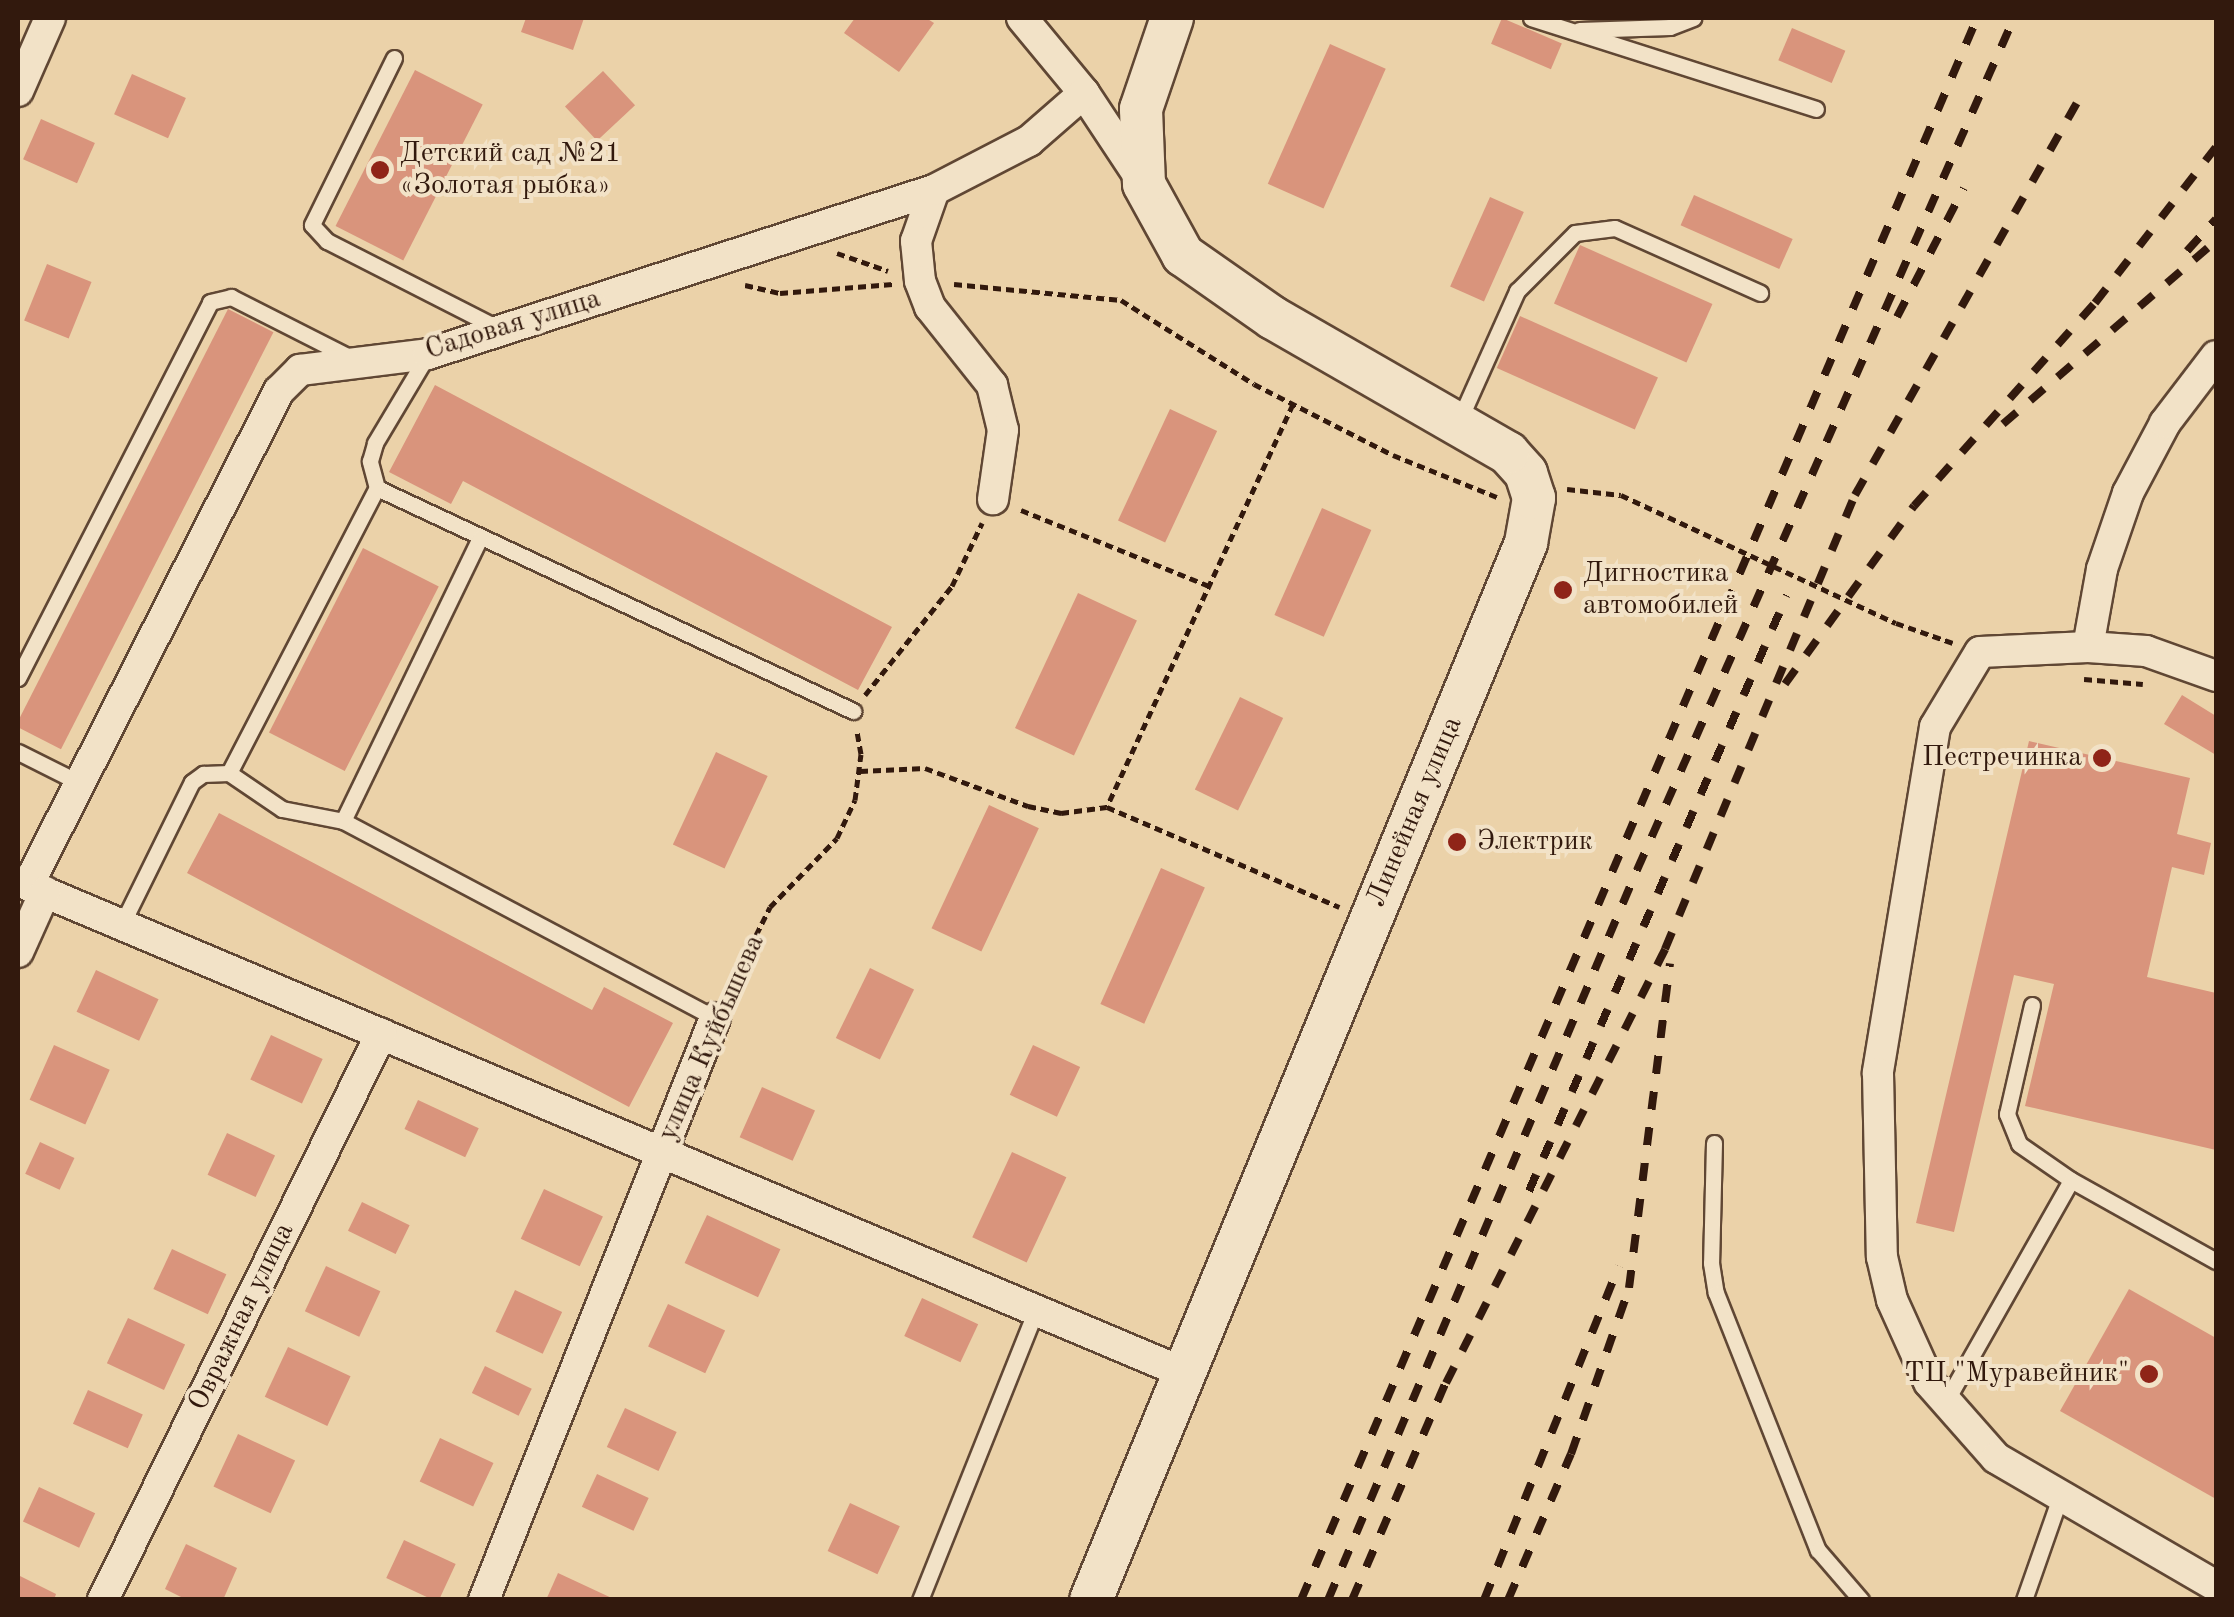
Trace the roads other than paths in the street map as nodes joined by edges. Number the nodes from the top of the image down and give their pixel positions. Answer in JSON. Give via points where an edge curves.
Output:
{"nodes":[{"id":1,"x":50,"y":18,"type":"edge"},
{"id":2,"x":1022,"y":18,"type":"edge"},
{"id":3,"x":1172,"y":18,"type":"edge"},
{"id":4,"x":1531,"y":18,"type":"edge"},
{"id":5,"x":1693,"y":18,"type":"edge"},
{"id":6,"x":1564,"y":30,"type":"junction"},
{"id":7,"x":394,"y":58,"type":"dead end"},
{"id":8,"x":18,"y":91,"type":"edge"},
{"id":9,"x":1084,"y":93,"type":"junction"},
{"id":10,"x":1816,"y":109,"type":"dead end"},
{"id":11,"x":1144,"y":184,"type":"junction"},
{"id":12,"x":934,"y":190,"type":"junction"},
{"id":13,"x":1760,"y":292,"type":"dead end"},
{"id":14,"x":502,"y":330,"type":"junction"},
{"id":15,"x":428,"y":354,"type":"junction"},
{"id":16,"x":2216,"y":356,"type":"edge"},
{"id":17,"x":361,"y":363,"type":"junction"},
{"id":18,"x":1457,"y":424,"type":"junction"},
{"id":19,"x":377,"y":488,"type":"junction"},
{"id":20,"x":994,"y":499,"type":"road end"},
{"id":21,"x":480,"y":537,"type":"junction"},
{"id":22,"x":2088,"y":646,"type":"junction"},
{"id":23,"x":2216,"y":676,"type":"edge"},
{"id":24,"x":18,"y":678,"type":"edge"},
{"id":25,"x":853,"y":711,"type":"road end"},
{"id":26,"x":18,"y":752,"type":"edge"},
{"id":27,"x":229,"y":773,"type":"junction"},
{"id":28,"x":80,"y":783,"type":"junction"},
{"id":29,"x":343,"y":822,"type":"junction"},
{"id":30,"x":30,"y":886,"type":"edge"},
{"id":31,"x":122,"y":924,"type":"junction"},
{"id":32,"x":18,"y":952,"type":"edge"},
{"id":33,"x":2032,"y":1004,"type":"dead end"},
{"id":34,"x":715,"y":1018,"type":"joint"},
{"id":35,"x":381,"y":1034,"type":"junction"},
{"id":36,"x":1714,"y":1143,"type":"dead end"},
{"id":37,"x":662,"y":1152,"type":"junction"},
{"id":38,"x":2072,"y":1180,"type":"junction"},
{"id":39,"x":2216,"y":1261,"type":"edge"},
{"id":40,"x":1036,"y":1310,"type":"junction"},
{"id":41,"x":1182,"y":1372,"type":"junction"},
{"id":42,"x":1946,"y":1404,"type":"junction"},
{"id":43,"x":2059,"y":1500,"type":"junction"},
{"id":44,"x":2216,"y":1586,"type":"edge"},
{"id":45,"x":102,"y":1600,"type":"edge"},
{"id":46,"x":484,"y":1600,"type":"edge"},
{"id":47,"x":920,"y":1600,"type":"edge"},
{"id":48,"x":1090,"y":1600,"type":"edge"},
{"id":49,"x":1861,"y":1600,"type":"edge"},
{"id":50,"x":2024,"y":1600,"type":"edge"}],
"edges":[{"from":1,"to":8,"type":"street"},
{"from":2,"to":9,"type":"street"},
{"from":3,"to":11,"type":"street","via":[[1140,110]]},
{"from":4,"to":6,"type":"lane"},
{"from":5,"to":6,"type":"lane","via":[[1670,27]]},
{"from":6,"to":10,"type":"lane"},
{"from":7,"to":14,"type":"lane","via":[[312,225],[327,240]]},
{"from":9,"to":11,"type":"street"},
{"from":9,"to":12,"type":"street","name":"Садовая улица","via":[[1028,141]]},
{"from":11,"to":18,"type":"street","via":[[1183,255],[1273,318]]},
{"from":12,"to":14,"type":"street","name":"Садовая улица"},
{"from":12,"to":20,"type":"street","via":[[916,241],[920,281],[930,307],[992,385],[1002,430]]},
{"from":13,"to":18,"type":"lane","via":[[1615,228],[1576,233],[1517,291]]},
{"from":14,"to":15,"type":"street","name":"Садовая улица"},
{"from":15,"to":17,"type":"street","name":"Садовая улица"},
{"from":15,"to":19,"type":"lane","via":[[375,443],[370,461]]},
{"from":16,"to":22,"type":"street","via":[[2165,423],[2128,494],[2102,568]]},
{"from":17,"to":24,"type":"lane","via":[[231,297],[210,302]]},
{"from":17,"to":28,"type":"street","name":"Садовая улица","via":[[300,370],[279,391]]},
{"from":18,"to":41,"type":"street","name":"Линейная улица","via":[[1508,454],[1526,473],[1534,498],[1526,543]]},
{"from":19,"to":21,"type":"lane"},
{"from":19,"to":27,"type":"lane"},
{"from":21,"to":25,"type":"lane"},
{"from":21,"to":29,"type":"lane"},
{"from":22,"to":23,"type":"street","via":[[2146,651]]},
{"from":22,"to":42,"type":"street","via":[[1980,652],[1936,727],[1878,1073],[1882,1256],[1908,1342]]},
{"from":26,"to":28,"type":"lane"},
{"from":27,"to":29,"type":"lane","via":[[282,809]]},
{"from":27,"to":31,"type":"lane","via":[[203,774],[192,782]]},
{"from":28,"to":30,"type":"street","name":"Садовая улица"},
{"from":29,"to":34,"type":"lane"},
{"from":30,"to":31,"type":"street"},
{"from":30,"to":32,"type":"street","name":"Садовая улица"},
{"from":31,"to":35,"type":"street"},
{"from":33,"to":38,"type":"lane","via":[[2007,1114],[2019,1144]]},
{"from":34,"to":37,"type":"street","name":"улица Куйбышева"},
{"from":35,"to":37,"type":"street"},
{"from":35,"to":45,"type":"street","name":"Овражная улица"},
{"from":36,"to":49,"type":"lane","via":[[1710,1263],[1716,1293],[1818,1550]]},
{"from":37,"to":40,"type":"street"},
{"from":37,"to":46,"type":"street","name":"улица Куйбышева"},
{"from":38,"to":39,"type":"lane"},
{"from":38,"to":42,"type":"lane"},
{"from":40,"to":41,"type":"street"},
{"from":40,"to":47,"type":"lane"},
{"from":41,"to":48,"type":"street","name":"Линейная улица"},
{"from":42,"to":43,"type":"street","via":[[1996,1458]]},
{"from":43,"to":44,"type":"street"},
{"from":43,"to":50,"type":"lane"}]}
